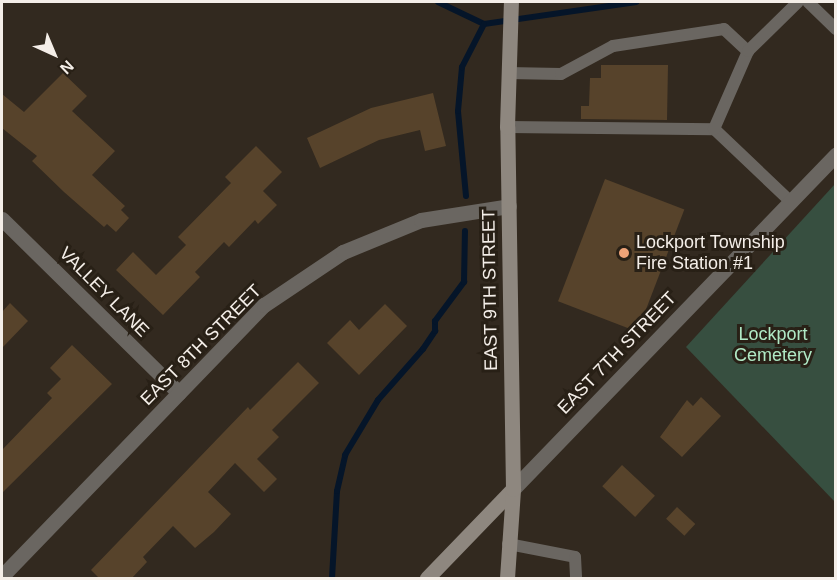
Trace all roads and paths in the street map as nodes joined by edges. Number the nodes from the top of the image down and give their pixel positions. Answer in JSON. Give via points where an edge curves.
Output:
{"nodes":[{"id":1,"x":511,"y":2,"type":"edge"},
{"id":2,"x":798,"y":2,"type":"edge"},
{"id":3,"x":808,"y":2,"type":"edge"},
{"id":4,"x":836,"y":29,"type":"edge"},
{"id":5,"x":748,"y":51,"type":"junction"},
{"id":6,"x":508,"y":73,"type":"junction"},
{"id":7,"x":507,"y":127,"type":"junction"},
{"id":8,"x":714,"y":129,"type":"junction"},
{"id":9,"x":836,"y":154,"type":"edge"},
{"id":10,"x":790,"y":201,"type":"junction"},
{"id":11,"x":509,"y":207,"type":"junction"},
{"id":12,"x":2,"y":219,"type":"edge"},
{"id":13,"x":179,"y":393,"type":"junction"},
{"id":14,"x":513,"y":489,"type":"junction"},
{"id":15,"x":508,"y":544,"type":"junction"},
{"id":16,"x":2,"y":576,"type":"edge"},
{"id":17,"x":427,"y":579,"type":"edge"},
{"id":18,"x":507,"y":579,"type":"edge"},
{"id":19,"x":576,"y":579,"type":"edge"}],
"edges":[{"from":1,"to":6,"type":"main road","name":"EAST 9TH STREET"},
{"from":2,"to":5,"type":"lane"},
{"from":3,"to":4,"type":"lane"},
{"from":5,"to":6,"type":"lane","via":[[724,29],[613,46],[561,74]]},
{"from":5,"to":8,"type":"lane"},
{"from":6,"to":7,"type":"main road","name":"EAST 9TH STREET"},
{"from":7,"to":8,"type":"lane"},
{"from":7,"to":11,"type":"main road","name":"EAST 9TH STREET"},
{"from":8,"to":10,"type":"lane"},
{"from":9,"to":10,"type":"street","name":"EAST 7TH STREET"},
{"from":10,"to":14,"type":"street","name":"EAST 7TH STREET"},
{"from":11,"to":13,"type":"street","name":"EAST 8TH STREET","via":[[421,220],[343,252],[264,305]]},
{"from":11,"to":14,"type":"main road","name":"EAST 9TH STREET"},
{"from":12,"to":13,"type":"street","name":"VALLEY LANE"},
{"from":13,"to":16,"type":"street","name":"EAST 8TH STREET"},
{"from":14,"to":15,"type":"main road","name":"EAST 9TH STREET"},
{"from":14,"to":17,"type":"main road","name":"EAST 7TH STREET"},
{"from":15,"to":18,"type":"main road","name":"EAST 9TH STREET"},
{"from":15,"to":19,"type":"lane","via":[[575,557]]}]}
